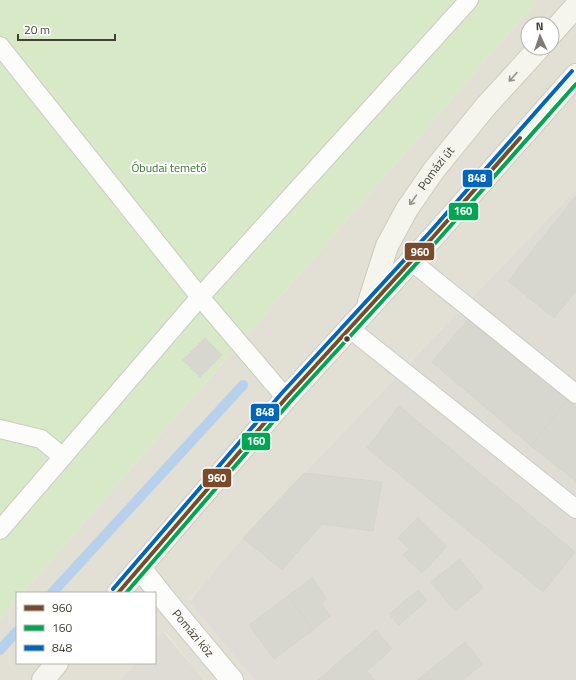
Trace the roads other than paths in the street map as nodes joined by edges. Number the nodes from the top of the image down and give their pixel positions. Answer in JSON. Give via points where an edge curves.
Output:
{"nodes":[{"id":1,"x":469,"y":0,"type":"edge"},
{"id":2,"x":576,"y":6,"type":"edge"},
{"id":3,"x":560,"y":24,"type":"edge"},
{"id":4,"x":0,"y":46,"type":"edge"},
{"id":5,"x":532,"y":56,"type":"edge"},
{"id":6,"x":574,"y":84,"type":"edge"},
{"id":7,"x":411,"y":261,"type":"junction"},
{"id":8,"x":200,"y":297,"type":"junction"},
{"id":9,"x":366,"y":309,"type":"junction"},
{"id":10,"x":349,"y":328,"type":"junction"},
{"id":11,"x":576,"y":394,"type":"edge"},
{"id":12,"x":286,"y":398,"type":"junction"},
{"id":13,"x":0,"y":429,"type":"edge"},
{"id":14,"x":63,"y":457,"type":"junction"},
{"id":15,"x":576,"y":510,"type":"edge"},
{"id":16,"x":0,"y":530,"type":"edge"},
{"id":17,"x":140,"y":568,"type":"junction"},
{"id":18,"x":119,"y":592,"type":"edge"},
{"id":19,"x":56,"y":664,"type":"edge"},
{"id":20,"x":43,"y":680,"type":"edge"},
{"id":21,"x":232,"y":680,"type":"edge"}],
"edges":[{"from":1,"to":8,"type":"lane"},
{"from":2,"to":3,"type":"street"},
{"from":4,"to":8,"type":"lane"},
{"from":5,"to":9,"type":"street","name":"Pomázi út","one_way":true,"via":[[486,106],[407,208],[387,246]]},
{"from":6,"to":7,"type":"street","name":"Pomázi út"},
{"from":7,"to":9,"type":"street","name":"Pomázi út"},
{"from":7,"to":11,"type":"lane"},
{"from":8,"to":12,"type":"lane"},
{"from":8,"to":14,"type":"lane"},
{"from":9,"to":10,"type":"street","name":"Pomázi út"},
{"from":10,"to":12,"type":"street","name":"Pomázi út"},
{"from":10,"to":15,"type":"lane"},
{"from":12,"to":17,"type":"street","name":"Pomázi út"},
{"from":13,"to":14,"type":"lane","via":[[40,439]]},
{"from":14,"to":16,"type":"lane"},
{"from":17,"to":18,"type":"street","name":"Pomázi út"},
{"from":17,"to":21,"type":"street","name":"Pomázi köz"},
{"from":19,"to":20,"type":"street"}]}
